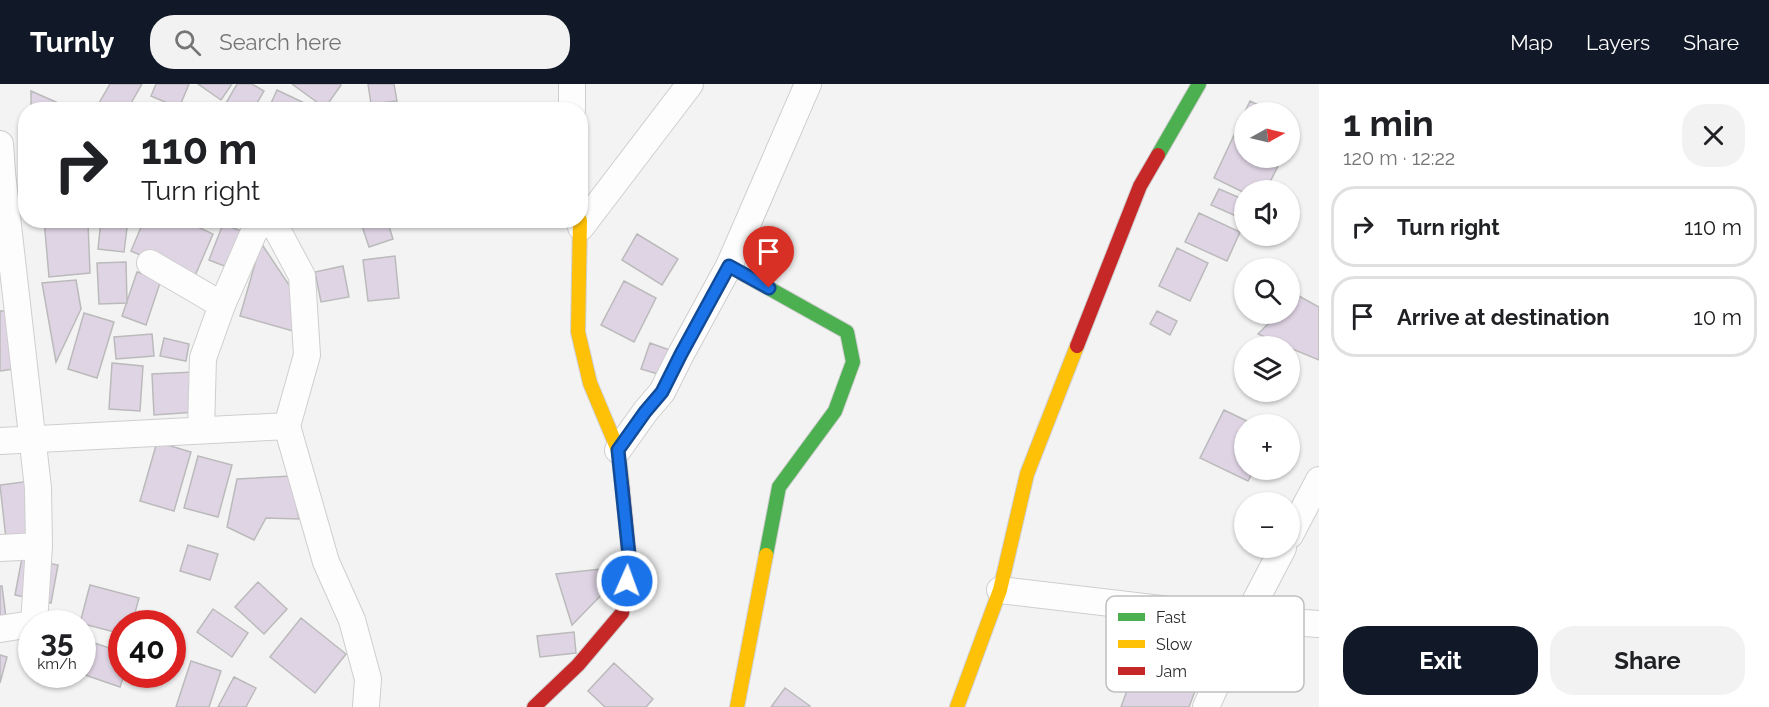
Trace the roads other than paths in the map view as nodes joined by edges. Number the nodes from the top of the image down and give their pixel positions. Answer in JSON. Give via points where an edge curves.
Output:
{"nodes":[{"id":1,"x":572,"y":84,"type":"edge"},
{"id":2,"x":690,"y":84,"type":"edge"},
{"id":3,"x":808,"y":84,"type":"edge"},
{"id":4,"x":1199,"y":84,"type":"edge"},
{"id":5,"x":572,"y":102,"type":"edge"},
{"id":6,"x":0,"y":144,"type":"edge"},
{"id":7,"x":588,"y":214,"type":"edge"},
{"id":8,"x":257,"y":228,"type":"edge"},
{"id":9,"x":276,"y":228,"type":"edge"},
{"id":10,"x":580,"y":228,"type":"edge"},
{"id":11,"x":150,"y":264,"type":"dead end"},
{"id":12,"x":729,"y":266,"type":"junction"},
{"id":13,"x":222,"y":305,"type":"junction"},
{"id":14,"x":287,"y":426,"type":"junction"},
{"id":15,"x":201,"y":430,"type":"junction"},
{"id":16,"x":33,"y":438,"type":"junction"},
{"id":17,"x":0,"y":441,"type":"edge"},
{"id":18,"x":618,"y":450,"type":"junction"},
{"id":19,"x":1319,"y":480,"type":"edge"},
{"id":20,"x":1300,"y":516,"type":"edge"},
{"id":21,"x":39,"y":546,"type":"junction"},
{"id":22,"x":0,"y":548,"type":"edge"},
{"id":23,"x":1278,"y":558,"type":"edge"},
{"id":24,"x":1000,"y":590,"type":"junction"},
{"id":25,"x":1258,"y":596,"type":"edge"},
{"id":26,"x":1106,"y":602,"type":"edge"},
{"id":27,"x":34,"y":610,"type":"edge"},
{"id":28,"x":1304,"y":623,"type":"edge"},
{"id":29,"x":1319,"y":624,"type":"edge"},
{"id":30,"x":18,"y":626,"type":"edge"},
{"id":31,"x":0,"y":629,"type":"edge"},
{"id":32,"x":1213,"y":692,"type":"edge"},
{"id":33,"x":366,"y":707,"type":"edge"},
{"id":34,"x":534,"y":707,"type":"edge"},
{"id":35,"x":737,"y":707,"type":"edge"},
{"id":36,"x":957,"y":707,"type":"edge"},
{"id":37,"x":1206,"y":707,"type":"edge"}],
"edges":[{"from":1,"to":5,"type":"street"},
{"from":2,"to":7,"type":"street"},
{"from":3,"to":12,"type":"street"},
{"from":4,"to":24,"type":"street","via":[[1140,186],[1027,474]]},
{"from":6,"to":16,"type":"street"},
{"from":8,"to":13,"type":"street"},
{"from":9,"to":14,"type":"street","via":[[302,276],[307,355]]},
{"from":10,"to":18,"type":"street","via":[[578,332],[590,383]]},
{"from":11,"to":13,"type":"street"},
{"from":12,"to":18,"type":"street","via":[[662,392]]},
{"from":12,"to":35,"type":"street","via":[[847,332],[853,362],[835,411],[779,487]]},
{"from":13,"to":15,"type":"street","via":[[203,358]]},
{"from":14,"to":15,"type":"street"},
{"from":14,"to":33,"type":"street","via":[[326,562],[352,621],[368,679]]},
{"from":15,"to":16,"type":"street"},
{"from":16,"to":17,"type":"street"},
{"from":16,"to":21,"type":"street"},
{"from":18,"to":34,"type":"street","via":[[630,565],[622,613],[578,665]]},
{"from":19,"to":20,"type":"street"},
{"from":21,"to":22,"type":"street"},
{"from":21,"to":27,"type":"street"},
{"from":23,"to":25,"type":"street"},
{"from":24,"to":26,"type":"street"},
{"from":24,"to":36,"type":"street"},
{"from":28,"to":29,"type":"street"},
{"from":30,"to":31,"type":"street"},
{"from":32,"to":37,"type":"street"}]}
